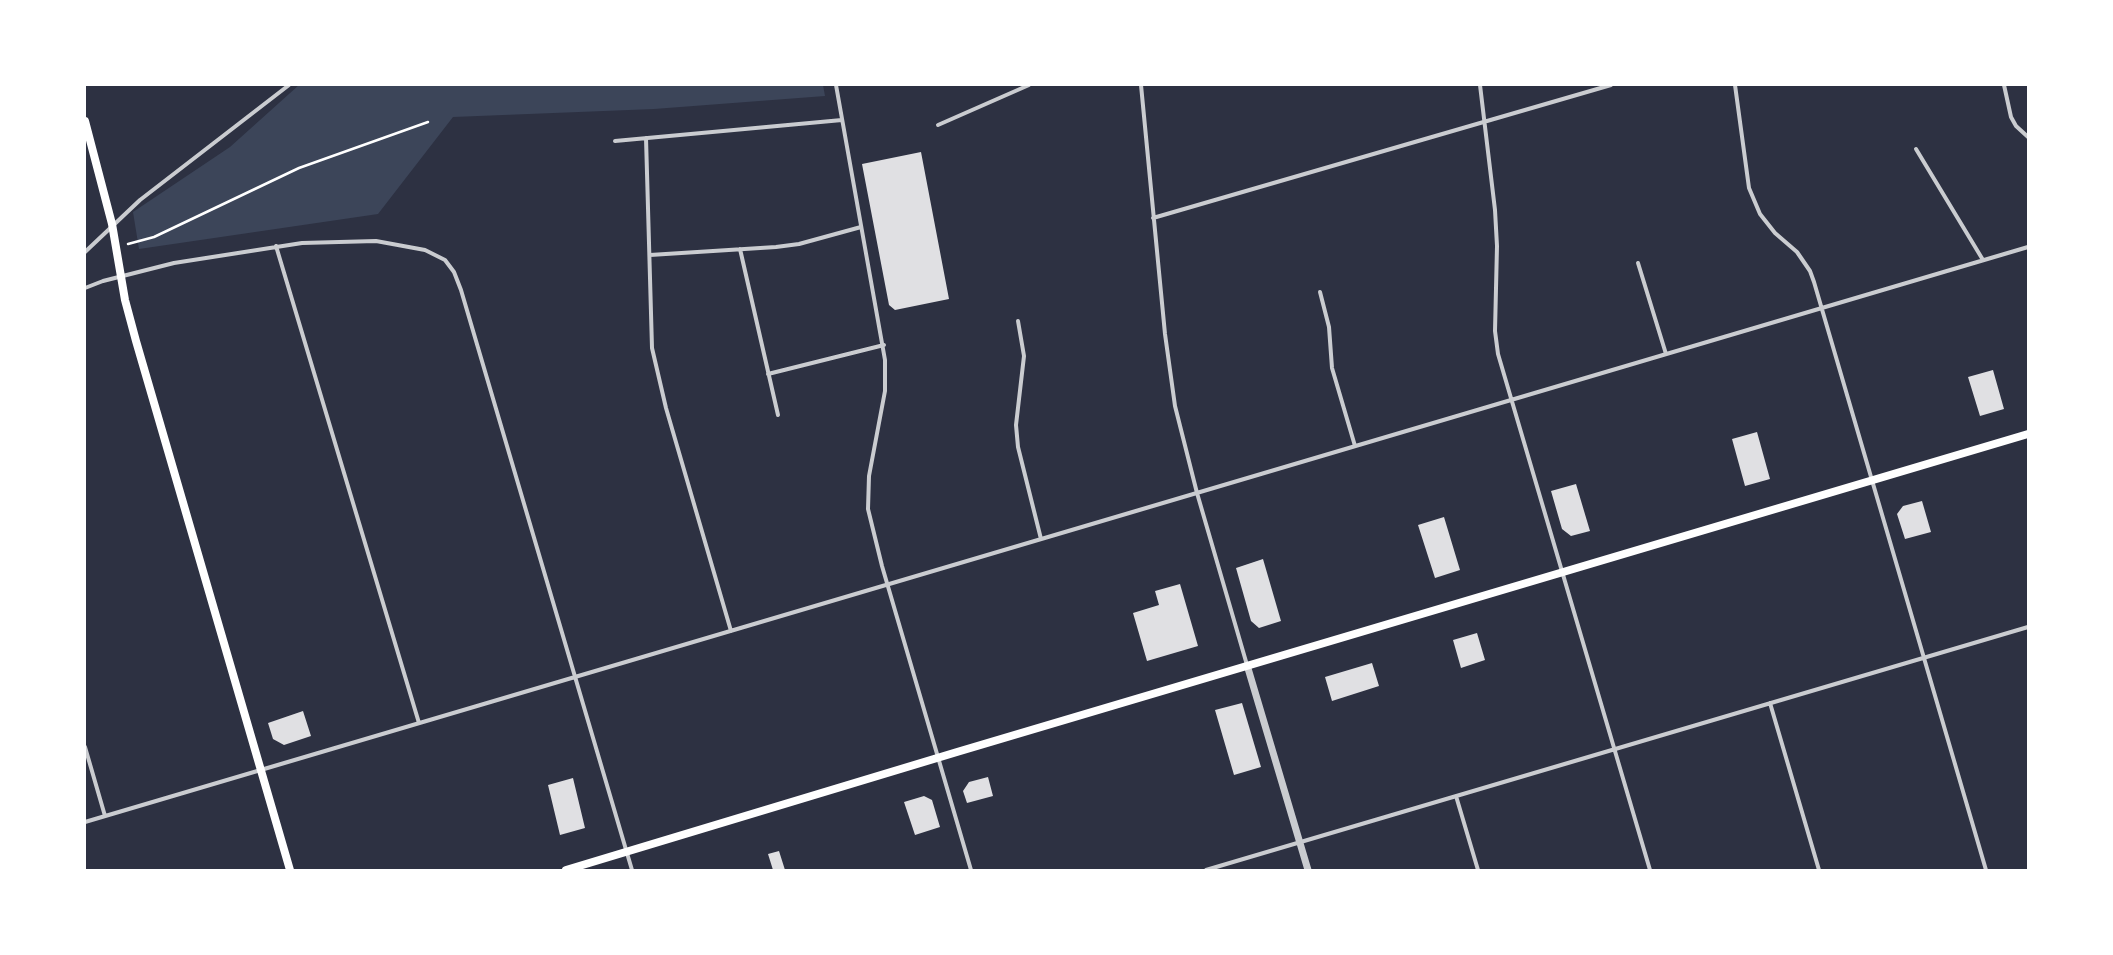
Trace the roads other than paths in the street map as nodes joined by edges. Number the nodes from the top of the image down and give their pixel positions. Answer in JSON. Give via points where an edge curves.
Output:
{"nodes":[{"id":1,"x":289,"y":85,"type":"edge"},
{"id":2,"x":836,"y":85,"type":"edge"},
{"id":3,"x":1028,"y":85,"type":"edge"},
{"id":4,"x":1141,"y":85,"type":"edge"},
{"id":5,"x":1480,"y":85,"type":"edge"},
{"id":6,"x":1611,"y":85,"type":"edge"},
{"id":7,"x":1735,"y":85,"type":"edge"},
{"id":8,"x":2004,"y":85,"type":"edge"},
{"id":9,"x":842,"y":120,"type":"junction"},
{"id":10,"x":85,"y":121,"type":"edge"},
{"id":11,"x":1485,"y":122,"type":"junction"},
{"id":12,"x":938,"y":125,"type":"dead end"},
{"id":13,"x":2028,"y":137,"type":"edge"},
{"id":14,"x":646,"y":138,"type":"junction"},
{"id":15,"x":615,"y":141,"type":"dead end"},
{"id":16,"x":1916,"y":149,"type":"dead end"},
{"id":17,"x":1153,"y":218,"type":"junction"},
{"id":18,"x":112,"y":224,"type":"junction"},
{"id":19,"x":861,"y":227,"type":"junction"},
{"id":20,"x":276,"y":246,"type":"junction"},
{"id":21,"x":2028,"y":247,"type":"edge"},
{"id":22,"x":740,"y":249,"type":"junction"},
{"id":23,"x":85,"y":252,"type":"edge"},
{"id":24,"x":650,"y":255,"type":"junction"},
{"id":25,"x":1984,"y":260,"type":"junction"},
{"id":26,"x":1638,"y":263,"type":"dead end"},
{"id":27,"x":121,"y":276,"type":"junction"},
{"id":28,"x":85,"y":288,"type":"edge"},
{"id":29,"x":1320,"y":292,"type":"dead end"},
{"id":30,"x":1822,"y":308,"type":"junction"},
{"id":31,"x":1018,"y":321,"type":"dead end"},
{"id":32,"x":884,"y":346,"type":"junction"},
{"id":33,"x":1666,"y":354,"type":"junction"},
{"id":34,"x":768,"y":374,"type":"junction"},
{"id":35,"x":1511,"y":400,"type":"junction"},
{"id":36,"x":778,"y":415,"type":"dead end"},
{"id":37,"x":2028,"y":434,"type":"edge"},
{"id":38,"x":1355,"y":446,"type":"junction"},
{"id":39,"x":1873,"y":480,"type":"junction"},
{"id":40,"x":1197,"y":493,"type":"junction"},
{"id":41,"x":1041,"y":539,"type":"junction"},
{"id":42,"x":1562,"y":572,"type":"junction"},
{"id":43,"x":888,"y":585,"type":"junction"},
{"id":44,"x":2028,"y":627,"type":"edge"},
{"id":45,"x":731,"y":631,"type":"junction"},
{"id":46,"x":1925,"y":658,"type":"junction"},
{"id":47,"x":1248,"y":665,"type":"junction"},
{"id":48,"x":574,"y":677,"type":"junction"},
{"id":49,"x":1770,"y":703,"type":"junction"},
{"id":50,"x":419,"y":723,"type":"junction"},
{"id":51,"x":85,"y":747,"type":"edge"},
{"id":52,"x":1615,"y":749,"type":"junction"},
{"id":53,"x":938,"y":757,"type":"junction"},
{"id":54,"x":260,"y":770,"type":"junction"},
{"id":55,"x":1456,"y":796,"type":"junction"},
{"id":56,"x":105,"y":816,"type":"junction"},
{"id":57,"x":85,"y":822,"type":"edge"},
{"id":58,"x":1300,"y":842,"type":"junction"},
{"id":59,"x":626,"y":852,"type":"junction"},
{"id":60,"x":290,"y":870,"type":"edge"},
{"id":61,"x":566,"y":870,"type":"edge"},
{"id":62,"x":632,"y":870,"type":"edge"},
{"id":63,"x":971,"y":870,"type":"edge"},
{"id":64,"x":1206,"y":870,"type":"edge"},
{"id":65,"x":1308,"y":870,"type":"edge"},
{"id":66,"x":1478,"y":870,"type":"edge"},
{"id":67,"x":1650,"y":870,"type":"edge"},
{"id":68,"x":1819,"y":870,"type":"edge"},
{"id":69,"x":1986,"y":870,"type":"edge"}],
"edges":[{"from":1,"to":18,"type":"street"},
{"from":2,"to":9,"type":"street"},
{"from":3,"to":12,"type":"street"},
{"from":4,"to":17,"type":"street"},
{"from":5,"to":11,"type":"street"},
{"from":6,"to":11,"type":"street"},
{"from":7,"to":30,"type":"street","via":[[1746,173],[1754,203],[1767,224],[1804,261],[1810,271]]},
{"from":8,"to":13,"type":"street","via":[[2011,117],[2016,126]]},
{"from":9,"to":14,"type":"street"},
{"from":9,"to":19,"type":"street"},
{"from":10,"to":18,"type":"main road"},
{"from":11,"to":17,"type":"street"},
{"from":11,"to":35,"type":"street","via":[[1497,246],[1496,341]]},
{"from":14,"to":15,"type":"street"},
{"from":14,"to":24,"type":"street"},
{"from":16,"to":25,"type":"street"},
{"from":17,"to":40,"type":"street","via":[[1175,406]]},
{"from":18,"to":23,"type":"street"},
{"from":18,"to":27,"type":"main road"},
{"from":19,"to":22,"type":"street","via":[[799,244]]},
{"from":19,"to":32,"type":"street"},
{"from":20,"to":27,"type":"street","via":[[174,263]]},
{"from":20,"to":48,"type":"street","via":[[376,241],[432,253],[450,266],[461,290]]},
{"from":20,"to":50,"type":"street"},
{"from":21,"to":25,"type":"street"},
{"from":22,"to":24,"type":"street"},
{"from":22,"to":34,"type":"street"},
{"from":24,"to":45,"type":"street","via":[[652,348],[666,408]]},
{"from":25,"to":30,"type":"street"},
{"from":26,"to":33,"type":"street"},
{"from":27,"to":28,"type":"street"},
{"from":27,"to":54,"type":"main road","via":[[136,341]]},
{"from":29,"to":38,"type":"street","via":[[1329,327],[1332,368]]},
{"from":30,"to":33,"type":"street"},
{"from":30,"to":39,"type":"street"},
{"from":31,"to":41,"type":"street","via":[[1024,356],[1016,425],[1018,447]]},
{"from":32,"to":34,"type":"street"},
{"from":32,"to":43,"type":"street","via":[[885,391],[868,490],[871,527]]},
{"from":33,"to":35,"type":"street"},
{"from":34,"to":36,"type":"street"},
{"from":35,"to":38,"type":"street"},
{"from":35,"to":42,"type":"street"},
{"from":37,"to":39,"type":"main road"},
{"from":38,"to":40,"type":"street"},
{"from":39,"to":42,"type":"main road"},
{"from":39,"to":46,"type":"street"},
{"from":40,"to":41,"type":"street"},
{"from":40,"to":47,"type":"street"},
{"from":41,"to":43,"type":"street"},
{"from":42,"to":47,"type":"main road"},
{"from":42,"to":52,"type":"street"},
{"from":43,"to":45,"type":"street"},
{"from":43,"to":53,"type":"street"},
{"from":44,"to":46,"type":"street"},
{"from":45,"to":48,"type":"street"},
{"from":46,"to":49,"type":"street"},
{"from":46,"to":69,"type":"street"},
{"from":47,"to":53,"type":"main road"},
{"from":47,"to":58,"type":"street"},
{"from":48,"to":50,"type":"street"},
{"from":48,"to":59,"type":"street"},
{"from":49,"to":52,"type":"street"},
{"from":49,"to":68,"type":"street"},
{"from":50,"to":54,"type":"street"},
{"from":51,"to":56,"type":"street"},
{"from":52,"to":55,"type":"street"},
{"from":52,"to":67,"type":"street"},
{"from":53,"to":59,"type":"main road"},
{"from":53,"to":63,"type":"street"},
{"from":54,"to":56,"type":"street"},
{"from":54,"to":60,"type":"main road"},
{"from":55,"to":58,"type":"street"},
{"from":55,"to":66,"type":"street"},
{"from":56,"to":57,"type":"street"},
{"from":58,"to":64,"type":"street"},
{"from":58,"to":65,"type":"street"},
{"from":59,"to":61,"type":"main road"},
{"from":59,"to":62,"type":"street"}]}
